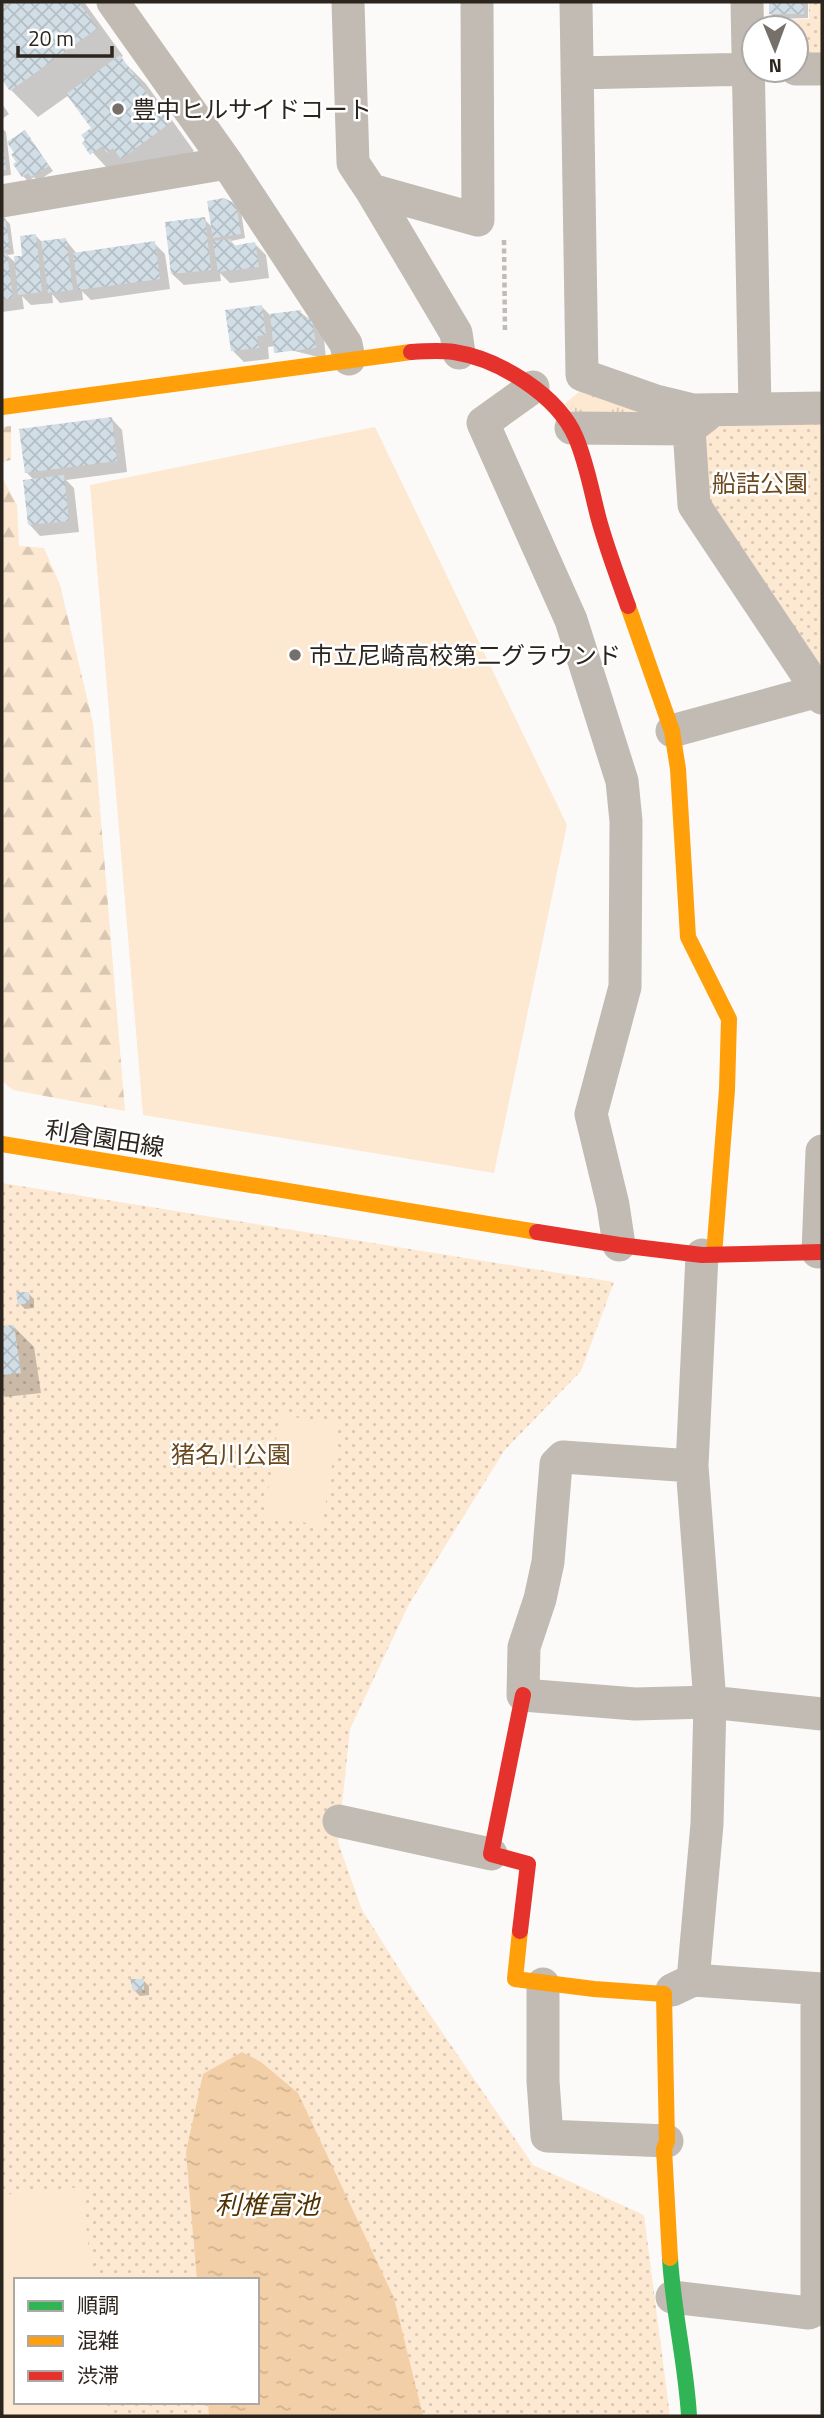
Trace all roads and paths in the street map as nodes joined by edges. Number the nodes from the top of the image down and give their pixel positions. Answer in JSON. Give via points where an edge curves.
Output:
{"nodes":[{"id":1,"x":113,"y":2,"type":"edge"},
{"id":2,"x":348,"y":2,"type":"edge"},
{"id":3,"x":477,"y":2,"type":"edge"},
{"id":4,"x":576,"y":2,"type":"edge"},
{"id":5,"x":740,"y":69,"type":"edge"},
{"id":6,"x":577,"y":73,"type":"junction"},
{"id":7,"x":751,"y":84,"type":"edge"},
{"id":8,"x":227,"y":163,"type":"junction"},
{"id":9,"x":371,"y":190,"type":"junction"},
{"id":10,"x":2,"y":201,"type":"edge"},
{"id":11,"x":478,"y":220,"type":"junction"},
{"id":12,"x":459,"y":353,"type":"junction"},
{"id":13,"x":349,"y":359,"type":"junction"},
{"id":14,"x":505,"y":370,"type":"junction"},
{"id":15,"x":533,"y":387,"type":"junction"},
{"id":16,"x":2,"y":407,"type":"edge"},
{"id":17,"x":822,"y":408,"type":"edge"},
{"id":18,"x":755,"y":410,"type":"junction"},
{"id":19,"x":702,"y":419,"type":"junction"},
{"id":20,"x":571,"y":428,"type":"junction"},
{"id":21,"x":820,"y":695,"type":"edge"},
{"id":22,"x":672,"y":731,"type":"junction"},
{"id":23,"x":2,"y":1144,"type":"edge"},
{"id":24,"x":822,"y":1151,"type":"edge"},
{"id":25,"x":619,"y":1245,"type":"junction"},
{"id":26,"x":820,"y":1252,"type":"edge"},
{"id":27,"x":708,"y":1255,"type":"junction"},
{"id":28,"x":692,"y":1466,"type":"junction"},
{"id":29,"x":523,"y":1695,"type":"junction"},
{"id":30,"x":710,"y":1702,"type":"junction"},
{"id":31,"x":822,"y":1714,"type":"edge"},
{"id":32,"x":339,"y":1821,"type":"dead end"},
{"id":33,"x":491,"y":1854,"type":"junction"},
{"id":34,"x":543,"y":1984,"type":"junction"},
{"id":35,"x":678,"y":1987,"type":"junction"},
{"id":36,"x":819,"y":1989,"type":"edge"},
{"id":37,"x":667,"y":2141,"type":"junction"},
{"id":38,"x":672,"y":2297,"type":"junction"},
{"id":39,"x":820,"y":2309,"type":"edge"},
{"id":40,"x":689,"y":2416,"type":"edge"}],
"edges":[{"from":1,"to":8,"type":"street"},
{"from":2,"to":9,"type":"street","via":[[353,163]]},
{"from":3,"to":11,"type":"street"},
{"from":4,"to":6,"type":"street"},
{"from":5,"to":6,"type":"street"},
{"from":6,"to":19,"type":"street","via":[[582,375],[693,410]]},
{"from":7,"to":18,"type":"street"},
{"from":8,"to":10,"type":"street"},
{"from":8,"to":13,"type":"street","via":[[346,344]]},
{"from":9,"to":11,"type":"street"},
{"from":9,"to":12,"type":"street","via":[[456,333]]},
{"from":11,"to":14,"type":"path","via":[[505,235]]},
{"from":12,"to":13,"type":"street","via":[[427,351]]},
{"from":12,"to":14,"type":"street"},
{"from":13,"to":16,"type":"street"},
{"from":14,"to":15,"type":"street"},
{"from":15,"to":20,"type":"street"},
{"from":15,"to":25,"type":"street","via":[[483,422],[571,620],[622,780],[625,987],[591,1114]]},
{"from":17,"to":18,"type":"street"},
{"from":18,"to":19,"type":"street"},
{"from":19,"to":20,"type":"street"},
{"from":19,"to":21,"type":"street","via":[[694,505]]},
{"from":20,"to":22,"type":"street"},
{"from":21,"to":22,"type":"street"},
{"from":22,"to":27,"type":"street","via":[[688,937],[729,1019],[727,1090]]},
{"from":23,"to":25,"type":"street","name":"利倉園田線"},
{"from":24,"to":26,"type":"street"},
{"from":25,"to":27,"type":"street","name":"利倉園田線"},
{"from":26,"to":27,"type":"street","name":"利倉園田線"},
{"from":27,"to":28,"type":"street"},
{"from":28,"to":29,"type":"street","via":[[563,1457],[556,1464],[548,1562],[524,1647]]},
{"from":28,"to":30,"type":"street"},
{"from":29,"to":30,"type":"street","via":[[635,1704]]},
{"from":29,"to":33,"type":"street"},
{"from":30,"to":31,"type":"street"},
{"from":30,"to":35,"type":"street","via":[[707,1824]]},
{"from":32,"to":33,"type":"street"},
{"from":33,"to":34,"type":"street","via":[[528,1864],[515,1979]]},
{"from":34,"to":35,"type":"street"},
{"from":34,"to":37,"type":"street","via":[[547,2136]]},
{"from":35,"to":36,"type":"street"},
{"from":35,"to":37,"type":"street"},
{"from":36,"to":39,"type":"street"},
{"from":37,"to":38,"type":"street"},
{"from":38,"to":39,"type":"street","via":[[809,2313]]},
{"from":38,"to":40,"type":"street"}]}
